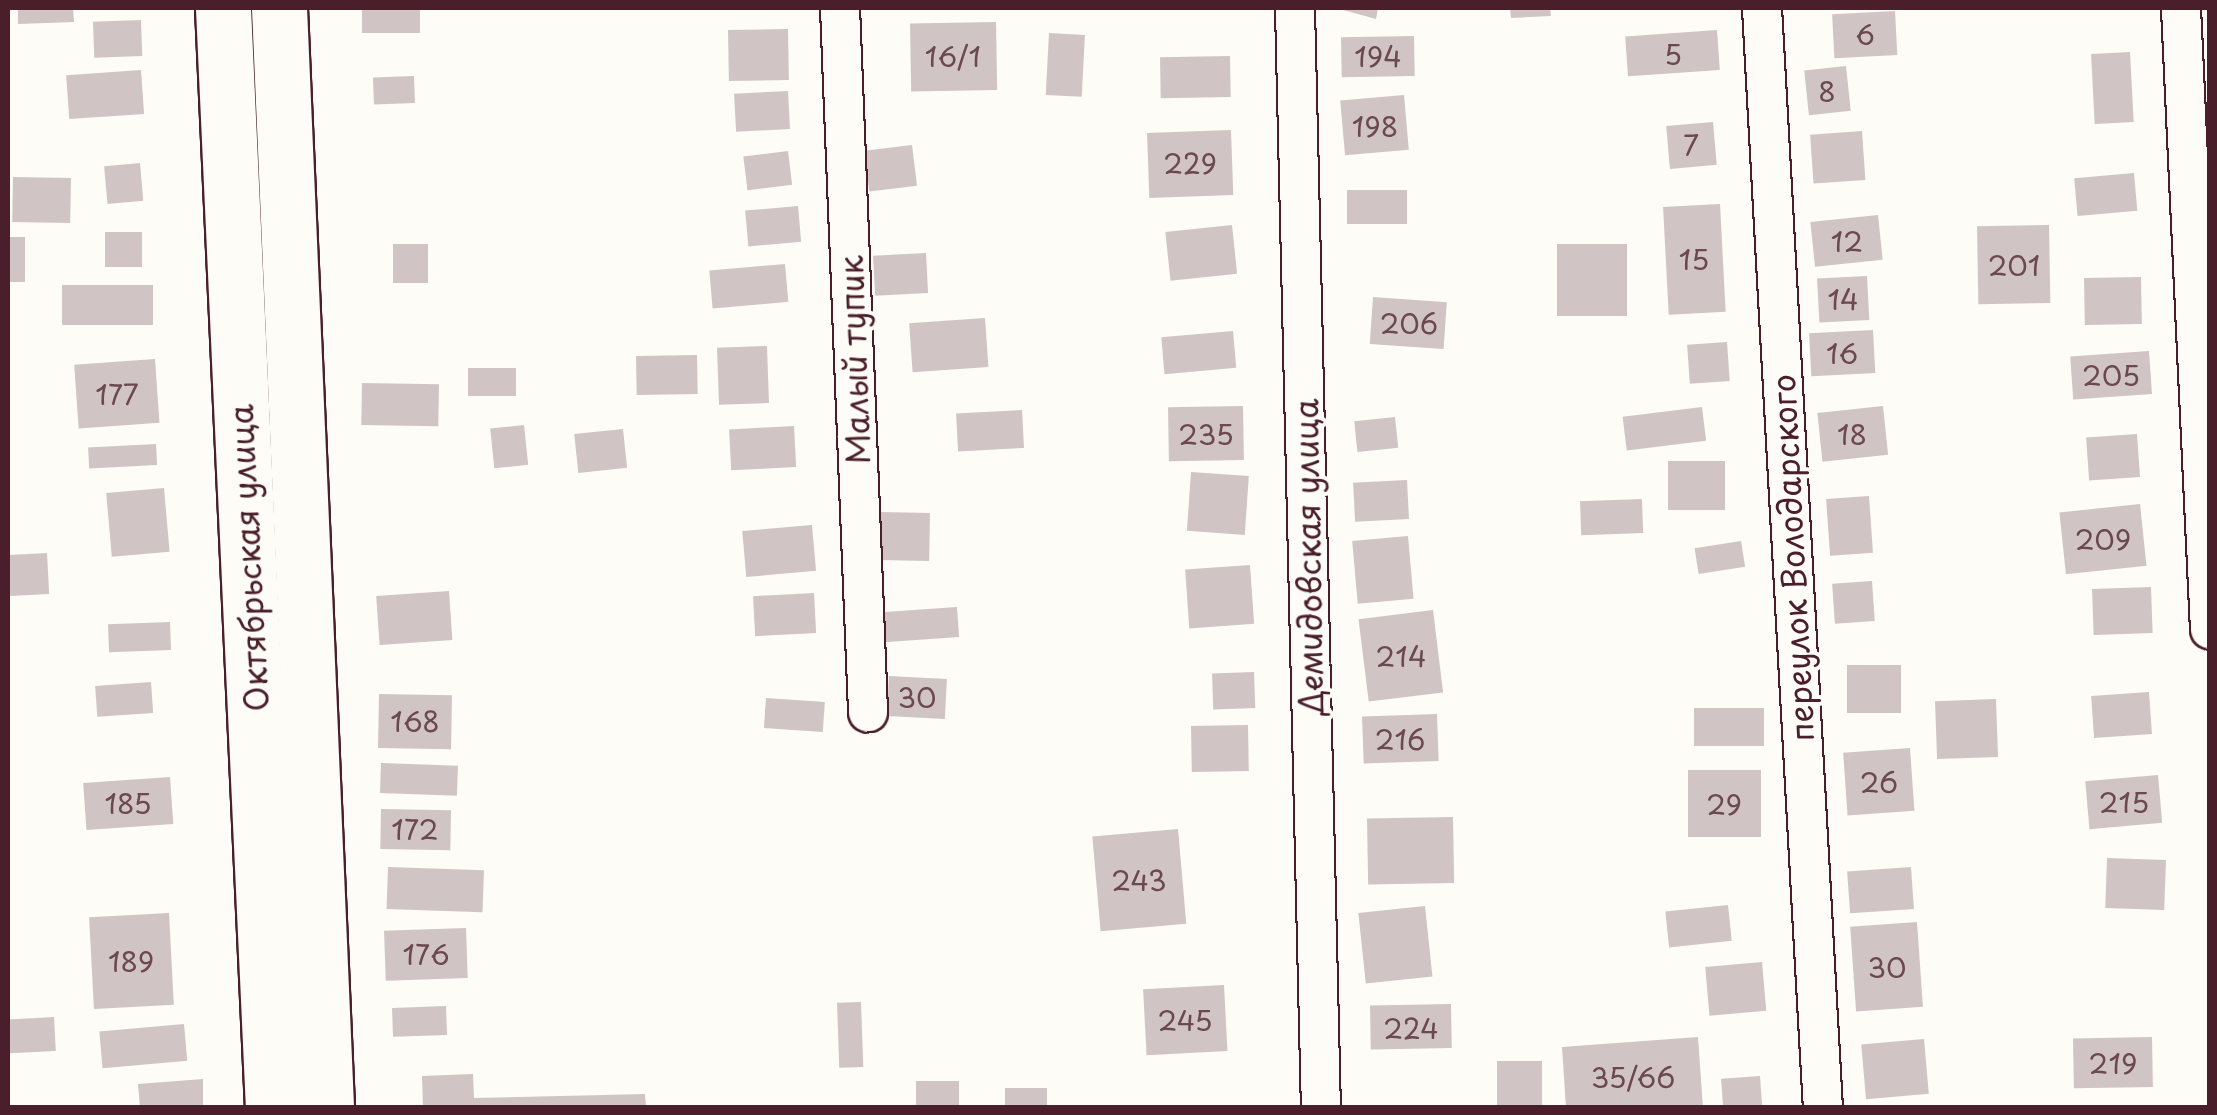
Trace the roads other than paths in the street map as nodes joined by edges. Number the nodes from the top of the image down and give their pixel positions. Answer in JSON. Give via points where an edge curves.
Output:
{"nodes":[{"id":1,"x":223,"y":8,"type":"edge"},
{"id":2,"x":279,"y":8,"type":"edge"},
{"id":3,"x":840,"y":8,"type":"edge"},
{"id":4,"x":1295,"y":8,"type":"edge"},
{"id":5,"x":1762,"y":8,"type":"edge"},
{"id":6,"x":2181,"y":8,"type":"edge"},
{"id":7,"x":2210,"y":630,"type":"edge"},
{"id":8,"x":868,"y":712,"type":"dead end"},
{"id":9,"x":273,"y":1108,"type":"edge"},
{"id":10,"x":326,"y":1108,"type":"edge"},
{"id":11,"x":1322,"y":1108,"type":"edge"},
{"id":12,"x":1822,"y":1108,"type":"edge"}],
"edges":[{"from":1,"to":9,"type":"main road","name":"Октябрьская улица"},
{"from":2,"to":10,"type":"main road","name":"Октябрьская улица"},
{"from":3,"to":8,"type":"street","name":"Малый тупик"},
{"from":4,"to":11,"type":"street","name":"Демидовская улица"},
{"from":5,"to":12,"type":"street","name":"переулок Володарского"},
{"from":6,"to":7,"type":"street"}]}
